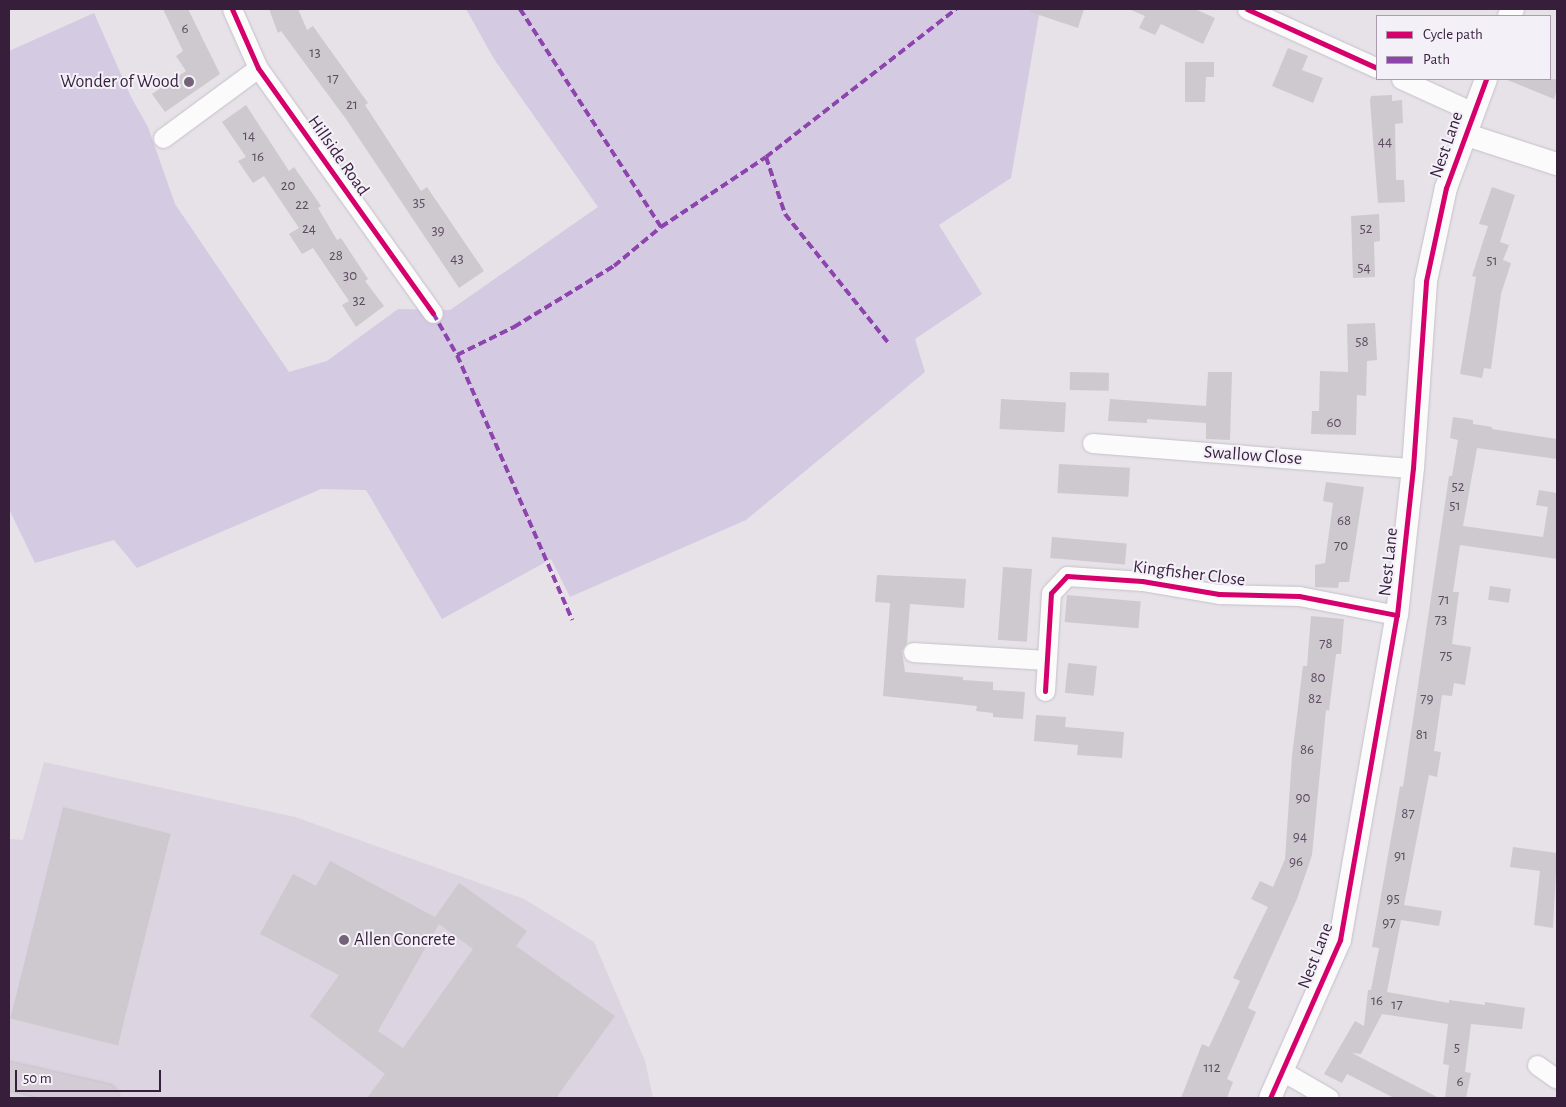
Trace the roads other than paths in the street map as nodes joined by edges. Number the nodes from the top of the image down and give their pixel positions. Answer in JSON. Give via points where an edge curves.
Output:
{"nodes":[{"id":1,"x":232,"y":9,"type":"edge"},
{"id":2,"x":1247,"y":9,"type":"edge"},
{"id":3,"x":258,"y":68,"type":"junction"},
{"id":4,"x":1376,"y":68,"type":"edge"},
{"id":5,"x":1403,"y":80,"type":"edge"},
{"id":6,"x":1486,"y":80,"type":"edge"},
{"id":7,"x":1473,"y":112,"type":"junction"},
{"id":8,"x":1467,"y":135,"type":"junction"},
{"id":9,"x":163,"y":138,"type":"dead end"},
{"id":10,"x":1557,"y":164,"type":"edge"},
{"id":11,"x":432,"y":313,"type":"dead end"},
{"id":12,"x":1092,"y":443,"type":"dead end"},
{"id":13,"x":1413,"y":468,"type":"junction"},
{"id":14,"x":1397,"y":615,"type":"junction"},
{"id":15,"x":913,"y":652,"type":"dead end"},
{"id":16,"x":1046,"y":660,"type":"junction"},
{"id":17,"x":1045,"y":690,"type":"dead end"},
{"id":18,"x":1537,"y":1065,"type":"dead end"},
{"id":19,"x":1282,"y":1071,"type":"junction"},
{"id":20,"x":9,"y":1076,"type":"edge"},
{"id":21,"x":1557,"y":1079,"type":"edge"},
{"id":22,"x":105,"y":1098,"type":"edge"},
{"id":23,"x":1270,"y":1098,"type":"edge"},
{"id":24,"x":1328,"y":1098,"type":"edge"}],
"edges":[{"from":1,"to":3,"type":"street","name":"Hillside Road"},
{"from":2,"to":4,"type":"street"},
{"from":3,"to":9,"type":"street"},
{"from":3,"to":11,"type":"street","name":"Hillside Road"},
{"from":5,"to":7,"type":"street"},
{"from":6,"to":7,"type":"street","name":"Nest Lane"},
{"from":7,"to":8,"type":"street","name":"Nest Lane"},
{"from":8,"to":10,"type":"street"},
{"from":8,"to":13,"type":"street","name":"Nest Lane","via":[[1446,188],[1426,281]]},
{"from":12,"to":13,"type":"street","name":"Swallow Close"},
{"from":13,"to":14,"type":"street","name":"Nest Lane"},
{"from":14,"to":16,"type":"street","name":"Kingfisher Close","via":[[1299,596],[1219,594],[1142,581],[1067,576],[1051,593]]},
{"from":14,"to":19,"type":"street","name":"Nest Lane","via":[[1340,940]]},
{"from":15,"to":16,"type":"street"},
{"from":16,"to":17,"type":"street","name":"Kingfisher Close"},
{"from":18,"to":21,"type":"street"},
{"from":19,"to":23,"type":"street","name":"Nest Lane"},
{"from":19,"to":24,"type":"street"},
{"from":20,"to":22,"type":"main road"}]}
